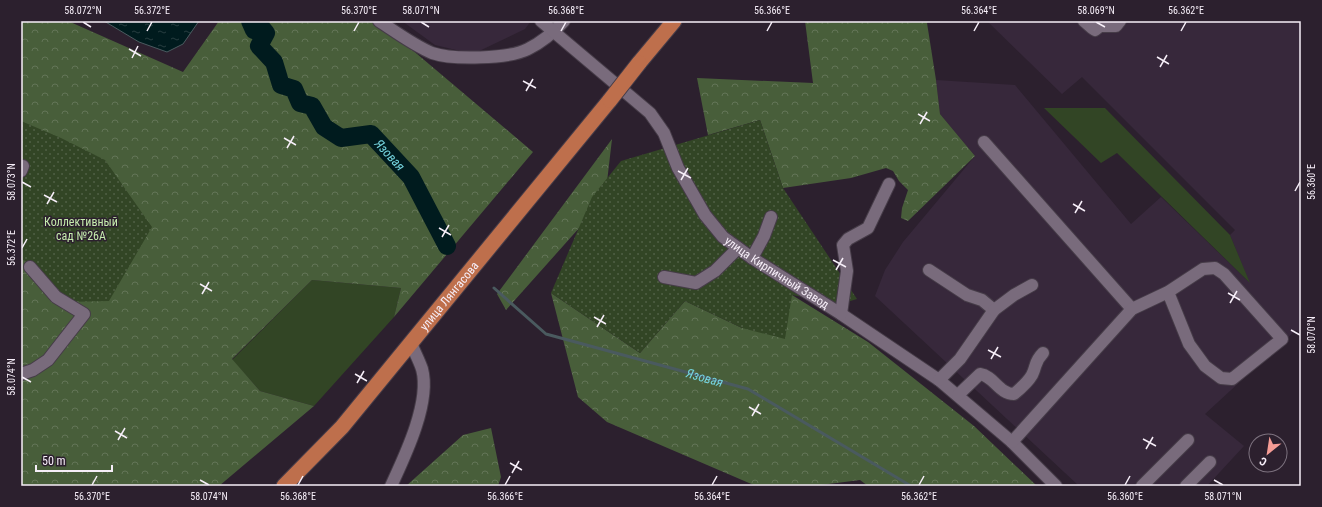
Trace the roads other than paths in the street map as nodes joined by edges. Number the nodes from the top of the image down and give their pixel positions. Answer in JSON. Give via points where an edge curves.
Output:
{"nodes":[{"id":1,"x":379,"y":21,"type":"edge"},
{"id":2,"x":542,"y":21,"type":"edge"},
{"id":3,"x":564,"y":21,"type":"edge"},
{"id":4,"x":674,"y":21,"type":"edge"},
{"id":5,"x":1084,"y":21,"type":"edge"},
{"id":6,"x":1120,"y":21,"type":"edge"},
{"id":7,"x":554,"y":32,"type":"junction"},
{"id":8,"x":984,"y":142,"type":"dead end"},
{"id":9,"x":889,"y":184,"type":"dead end"},
{"id":10,"x":771,"y":217,"type":"dead end"},
{"id":11,"x":738,"y":248,"type":"junction"},
{"id":12,"x":752,"y":258,"type":"junction"},
{"id":13,"x":30,"y":267,"type":"dead end"},
{"id":14,"x":929,"y":270,"type":"dead end"},
{"id":15,"x":664,"y":277,"type":"dead end"},
{"id":16,"x":1032,"y":285,"type":"dead end"},
{"id":17,"x":1168,"y":292,"type":"junction"},
{"id":18,"x":1132,"y":309,"type":"junction"},
{"id":19,"x":994,"y":310,"type":"junction"},
{"id":20,"x":841,"y":314,"type":"junction"},
{"id":21,"x":411,"y":343,"type":"junction"},
{"id":22,"x":1043,"y":353,"type":"dead end"},
{"id":23,"x":21,"y":374,"type":"edge"},
{"id":24,"x":939,"y":380,"type":"junction"},
{"id":25,"x":958,"y":395,"type":"junction"},
{"id":26,"x":1188,"y":440,"type":"dead end"},
{"id":27,"x":1012,"y":442,"type":"junction"},
{"id":28,"x":1210,"y":462,"type":"dead end"},
{"id":29,"x":284,"y":486,"type":"edge"},
{"id":30,"x":391,"y":486,"type":"edge"},
{"id":31,"x":1056,"y":486,"type":"edge"},
{"id":32,"x":1142,"y":486,"type":"edge"},
{"id":33,"x":1186,"y":486,"type":"edge"}],
"edges":[{"from":1,"to":7,"type":"street","via":[[432,53],[452,57],[496,57],[527,49]]},
{"from":2,"to":7,"type":"street","name":"улица Кирпичный Завод"},
{"from":3,"to":7,"type":"street"},
{"from":4,"to":21,"type":"main road","name":"улица Лянгасова","bridge":true},
{"from":5,"to":6,"type":"street","via":[[1096,30],[1100,26],[1116,26]]},
{"from":7,"to":11,"type":"street","name":"улица Кирпичный Завод","via":[[650,113],[664,133],[678,168],[705,215],[723,236]]},
{"from":8,"to":18,"type":"street"},
{"from":9,"to":20,"type":"street","via":[[868,228],[848,239],[843,245],[847,271]]},
{"from":10,"to":12,"type":"street"},
{"from":11,"to":12,"type":"street","name":"улица Кирпичный Завод"},
{"from":11,"to":15,"type":"street","via":[[715,271],[696,282]]},
{"from":12,"to":20,"type":"street","name":"улица Кирпичный Завод"},
{"from":13,"to":23,"type":"street","via":[[56,297],[84,314],[48,360]]},
{"from":14,"to":19,"type":"street","via":[[967,296],[982,300]]},
{"from":16,"to":19,"type":"street"},
{"from":17,"to":17,"type":"street","via":[[1203,269],[1216,268],[1282,339],[1232,379],[1221,378],[1205,366],[1189,344]]},
{"from":17,"to":18,"type":"street"},
{"from":18,"to":27,"type":"street"},
{"from":19,"to":24,"type":"street","via":[[960,359]]},
{"from":20,"to":24,"type":"street","name":"улица Кирпичный Завод"},
{"from":21,"to":29,"type":"main road","name":"улица Лянгасова","via":[[342,427]]},
{"from":21,"to":30,"type":"street","via":[[422,370],[424,396],[410,446]]},
{"from":22,"to":25,"type":"street","via":[[1036,362],[1029,380],[1014,394],[1008,394],[989,377],[980,374]]},
{"from":24,"to":25,"type":"street","name":"улица Кирпичный Завод"},
{"from":25,"to":27,"type":"street","name":"улица Кирпичный Завод"},
{"from":26,"to":32,"type":"street"},
{"from":27,"to":31,"type":"street","name":"улица Кирпичный Завод"},
{"from":28,"to":33,"type":"street"}]}
